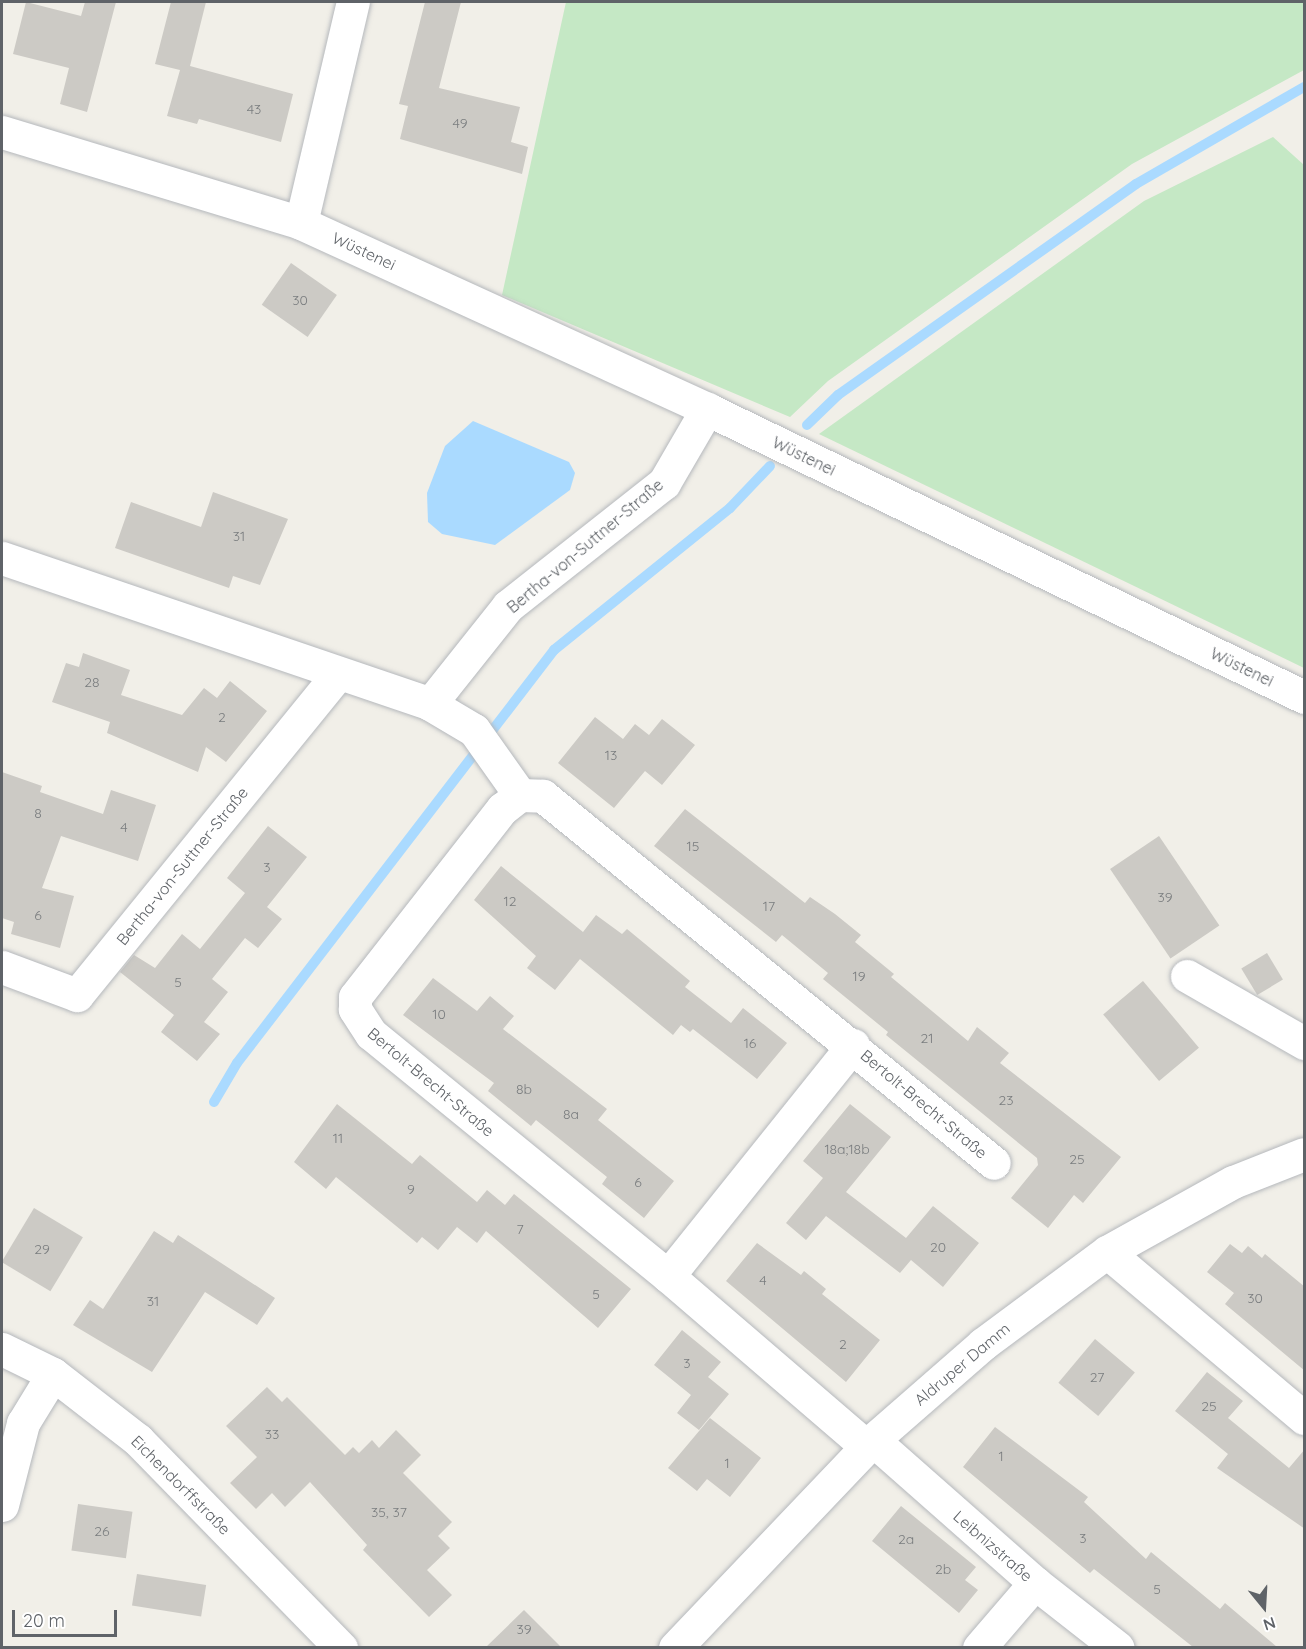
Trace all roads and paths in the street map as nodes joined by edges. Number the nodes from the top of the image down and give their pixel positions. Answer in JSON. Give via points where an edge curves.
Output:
{"nodes":[{"id":1,"x":353,"y":2,"type":"edge"},
{"id":2,"x":2,"y":132,"type":"edge"},
{"id":3,"x":301,"y":223,"type":"junction"},
{"id":4,"x":707,"y":409,"type":"junction"},
{"id":5,"x":2,"y":558,"type":"edge"},
{"id":6,"x":338,"y":674,"type":"junction"},
{"id":7,"x":1305,"y":697,"type":"edge"},
{"id":8,"x":430,"y":704,"type":"junction"},
{"id":9,"x":520,"y":795,"type":"junction"},
{"id":10,"x":2,"y":967,"type":"edge"},
{"id":11,"x":1187,"y":976,"type":"dead end"},
{"id":12,"x":1305,"y":1043,"type":"edge"},
{"id":13,"x":854,"y":1045,"type":"junction"},
{"id":14,"x":1305,"y":1154,"type":"edge"},
{"id":15,"x":994,"y":1163,"type":"dead end"},
{"id":16,"x":1107,"y":1252,"type":"junction"},
{"id":17,"x":668,"y":1276,"type":"junction"},
{"id":18,"x":2,"y":1349,"type":"edge"},
{"id":19,"x":53,"y":1374,"type":"junction"},
{"id":20,"x":1305,"y":1418,"type":"edge"},
{"id":21,"x":870,"y":1443,"type":"junction"},
{"id":22,"x":2,"y":1505,"type":"edge"},
{"id":23,"x":1035,"y":1583,"type":"junction"},
{"id":24,"x":340,"y":1647,"type":"edge"},
{"id":25,"x":675,"y":1647,"type":"edge"},
{"id":26,"x":979,"y":1647,"type":"edge"},
{"id":27,"x":1118,"y":1647,"type":"edge"}],
"edges":[{"from":1,"to":3,"type":"street"},
{"from":2,"to":3,"type":"street","name":"Wüstenei"},
{"from":3,"to":4,"type":"street","name":"Wüstenei"},
{"from":4,"to":7,"type":"street","name":"Wüstenei"},
{"from":4,"to":8,"type":"street","name":"Bertha-von-Suttner-Straße","via":[[664,483],[508,606]]},
{"from":5,"to":6,"type":"street"},
{"from":6,"to":8,"type":"street"},
{"from":6,"to":10,"type":"street","name":"Bertha-von-Suttner-Straße","via":[[77,995]]},
{"from":8,"to":9,"type":"street","via":[[474,730]]},
{"from":9,"to":13,"type":"street","name":"Bertolt-Brecht-Straße","via":[[543,796]]},
{"from":9,"to":17,"type":"street","name":"Bertolt-Brecht-Straße","via":[[501,809],[355,997],[355,1009],[371,1034]]},
{"from":11,"to":12,"type":"street"},
{"from":13,"to":15,"type":"street","name":"Bertolt-Brecht-Straße"},
{"from":13,"to":17,"type":"street","name":"Bertolt-Brecht-Straße"},
{"from":14,"to":16,"type":"street","name":"Aldruper Damm","via":[[1233,1182]]},
{"from":16,"to":20,"type":"street"},
{"from":16,"to":21,"type":"street","name":"Aldruper Damm","via":[[983,1344]]},
{"from":17,"to":21,"type":"street","name":"Bertolt-Brecht-Straße"},
{"from":18,"to":19,"type":"street","name":"Eichendorffstraße"},
{"from":19,"to":22,"type":"street","via":[[23,1423]]},
{"from":19,"to":24,"type":"street","name":"Eichendorffstraße","via":[[138,1440]]},
{"from":21,"to":23,"type":"street","name":"Leibnizstraße"},
{"from":21,"to":25,"type":"street","name":"Aldruper Damm"},
{"from":23,"to":26,"type":"street"},
{"from":23,"to":27,"type":"street","name":"Leibnizstraße"}]}
